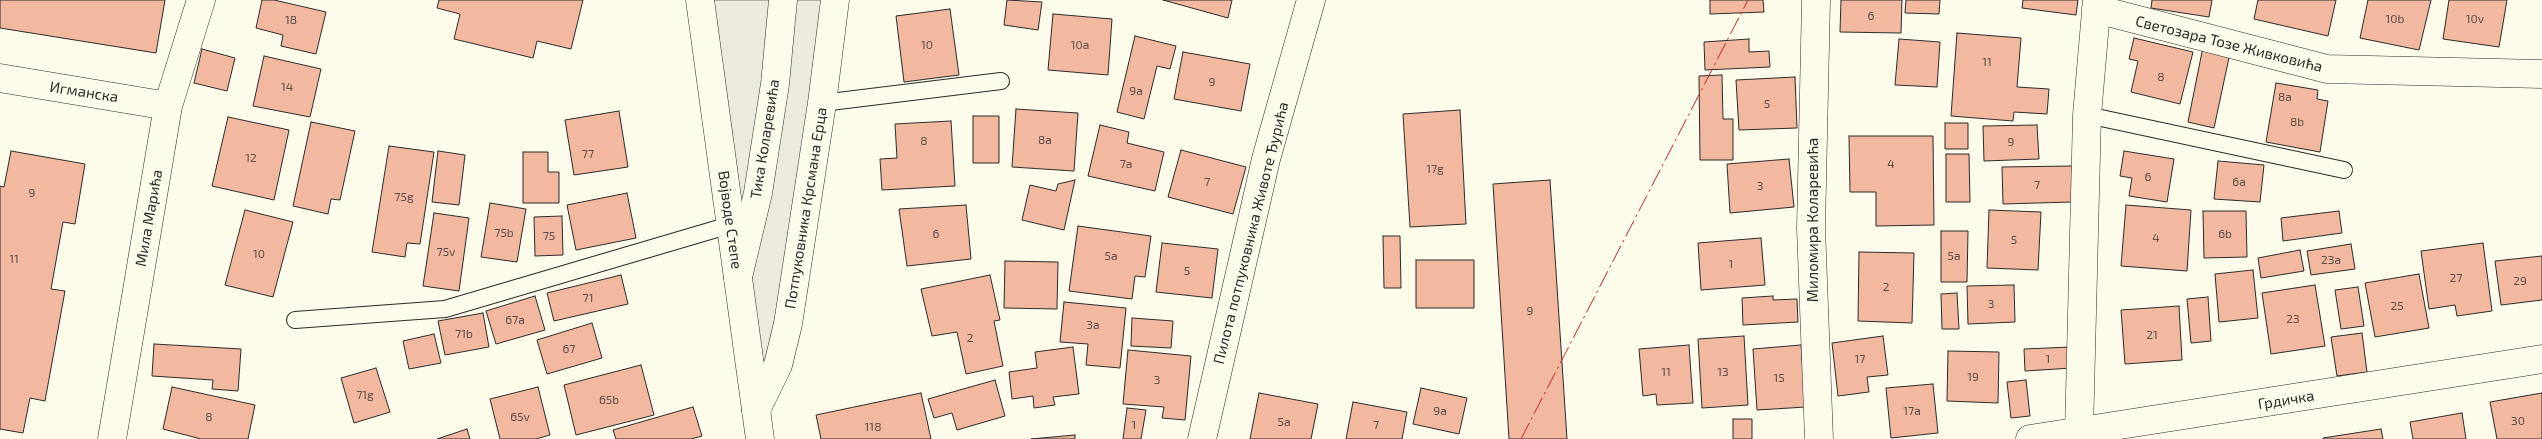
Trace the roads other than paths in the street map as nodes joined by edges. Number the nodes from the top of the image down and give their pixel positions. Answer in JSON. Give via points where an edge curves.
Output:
{"nodes":[{"id":1,"x":201,"y":0,"type":"edge"},
{"id":2,"x":700,"y":0,"type":"edge"},
{"id":3,"x":783,"y":0,"type":"edge"},
{"id":4,"x":835,"y":0,"type":"edge"},
{"id":5,"x":1312,"y":0,"type":"edge"},
{"id":6,"x":1816,"y":0,"type":"edge"},
{"id":7,"x":2097,"y":5,"type":"edge"},
{"id":8,"x":2542,"y":74,"type":"edge"},
{"id":9,"x":0,"y":78,"type":"edge"},
{"id":10,"x":1002,"y":81,"type":"dead end"},
{"id":11,"x":822,"y":103,"type":"junction"},
{"id":12,"x":168,"y":106,"type":"junction"},
{"id":13,"x":2087,"y":115,"type":"junction"},
{"id":14,"x":2344,"y":170,"type":"dead end"},
{"id":15,"x":730,"y":226,"type":"junction"},
{"id":16,"x":738,"y":277,"type":"junction"},
{"id":17,"x":295,"y":320,"type":"dead end"},
{"id":18,"x":2542,"y":359,"type":"edge"},
{"id":19,"x":756,"y":410,"type":"junction"},
{"id":20,"x":2079,"y":432,"type":"junction"},
{"id":21,"x":112,"y":439,"type":"edge"},
{"id":22,"x":760,"y":439,"type":"edge"},
{"id":23,"x":1202,"y":439,"type":"edge"},
{"id":24,"x":1819,"y":439,"type":"edge"},
{"id":25,"x":2030,"y":439,"type":"edge"}],
"edges":[{"from":1,"to":12,"type":"street","name":"Мила Марића"},
{"from":2,"to":15,"type":"street","name":"Војводе Степе"},
{"from":3,"to":16,"type":"street","name":"Тика Коларевића","via":[[758,193]]},
{"from":4,"to":11,"type":"street","name":"Потпуковника Крсмана Ерца"},
{"from":5,"to":23,"type":"street","name":"Пилота потпуковника Животе Ђурића","via":[[1266,159]]},
{"from":6,"to":24,"type":"street","name":"Миломира Коларевића","via":[[1810,228]]},
{"from":7,"to":8,"type":"street","name":"Светозара Тозе Живковића","via":[[2327,69]]},
{"from":7,"to":13,"type":"street","name":"Светозара Тозе Живковића"},
{"from":9,"to":12,"type":"street","name":"Игманска"},
{"from":10,"to":11,"type":"lane"},
{"from":11,"to":19,"type":"street","name":"Потпуковника Крсмана Ерца","via":[[788,324],[778,364]]},
{"from":12,"to":21,"type":"street","name":"Мила Марића"},
{"from":13,"to":14,"type":"lane"},
{"from":13,"to":20,"type":"street","name":"Светозара Тозе Живковића"},
{"from":15,"to":16,"type":"street","name":"Војводе Степе"},
{"from":15,"to":17,"type":"lane","via":[[445,309]]},
{"from":16,"to":19,"type":"street","name":"Војводе Степе"},
{"from":18,"to":20,"type":"street","name":"Грдичка"},
{"from":19,"to":22,"type":"street","name":"Војводе Степе"},
{"from":20,"to":25,"type":"street","name":"Грдичка"}]}
